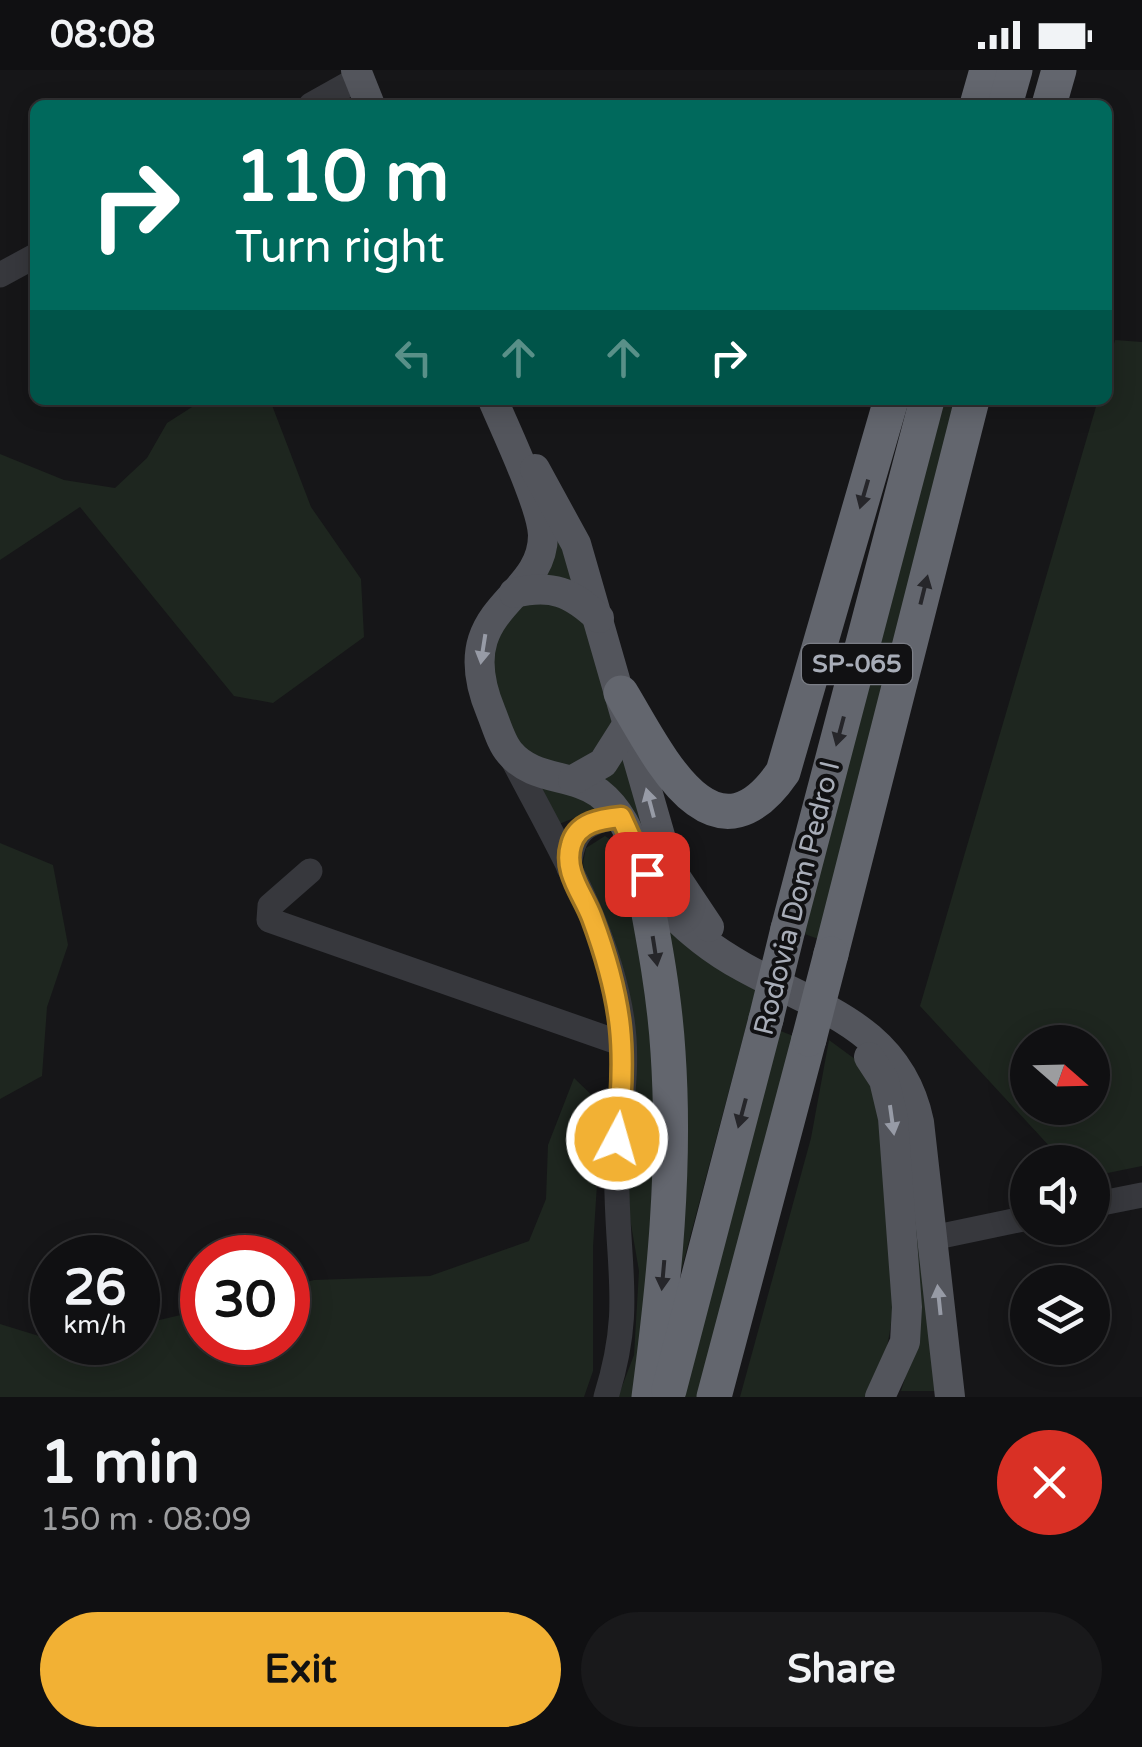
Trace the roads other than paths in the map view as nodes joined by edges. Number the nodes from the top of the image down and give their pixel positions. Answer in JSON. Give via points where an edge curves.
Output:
{"nodes":[{"id":1,"x":987,"y":70,"type":"edge"},
{"id":2,"x":1015,"y":70,"type":"edge"},
{"id":3,"x":1059,"y":70,"type":"edge"},
{"id":4,"x":362,"y":84,"type":"edge"},
{"id":5,"x":323,"y":100,"type":"edge"},
{"id":6,"x":978,"y":100,"type":"edge"},
{"id":7,"x":1007,"y":100,"type":"edge"},
{"id":8,"x":1050,"y":100,"type":"edge"},
{"id":9,"x":30,"y":259,"type":"edge"},
{"id":10,"x":0,"y":275,"type":"edge"},
{"id":11,"x":495,"y":405,"type":"edge"},
{"id":12,"x":496,"y":405,"type":"edge"},
{"id":13,"x":890,"y":405,"type":"edge"},
{"id":14,"x":926,"y":405,"type":"edge"},
{"id":15,"x":971,"y":405,"type":"edge"},
{"id":16,"x":514,"y":593,"type":"junction"},
{"id":17,"x":601,"y":620,"type":"junction"},
{"id":18,"x":625,"y":707,"type":"junction"},
{"id":19,"x":510,"y":753,"type":"junction"},
{"id":20,"x":573,"y":780,"type":"junction"},
{"id":21,"x":621,"y":817,"type":"junction"},
{"id":22,"x":638,"y":855,"type":"junction"},
{"id":23,"x":569,"y":868,"type":"junction"},
{"id":24,"x":310,"y":871,"type":"dead end"},
{"id":25,"x":752,"y":973,"type":"junction"},
{"id":26,"x":780,"y":1007,"type":"junction"},
{"id":27,"x":623,"y":1044,"type":"junction"},
{"id":28,"x":785,"y":1129,"type":"junction"},
{"id":29,"x":1142,"y":1194,"type":"edge"},
{"id":30,"x":1110,"y":1201,"type":"edge"},
{"id":31,"x":1010,"y":1222,"type":"edge"},
{"id":32,"x":932,"y":1238,"type":"junction"},
{"id":33,"x":606,"y":1397,"type":"edge"},
{"id":34,"x":649,"y":1397,"type":"edge"},
{"id":35,"x":667,"y":1397,"type":"edge"},
{"id":36,"x":714,"y":1397,"type":"edge"},
{"id":37,"x":729,"y":1397,"type":"edge"},
{"id":38,"x":880,"y":1397,"type":"edge"},
{"id":39,"x":950,"y":1397,"type":"edge"}],
"edges":[{"from":1,"to":6,"type":"highway"},
{"from":2,"to":7,"type":"highway"},
{"from":3,"to":8,"type":"highway"},
{"from":4,"to":5,"type":"street"},
{"from":9,"to":10,"type":"street"},
{"from":11,"to":16,"type":"main road","via":[[543,536],[534,565]]},
{"from":12,"to":17,"type":"main road","via":[[564,517]]},
{"from":13,"to":18,"type":"highway","one_way":true,"via":[[783,772],[769,792],[748,806],[702,805],[680,790]]},
{"from":14,"to":26,"type":"highway","name":"Rodovia Dom Pedro I","number":"SP-065","one_way":true,"bridge":true,"via":[[788,929]]},
{"from":28,"to":15,"type":"highway","name":"Rodovia Dom Pedro I","number":"SP-065","one_way":true,"bridge":true},
{"from":16,"to":17,"type":"main road","via":[[566,591]]},
{"from":16,"to":19,"type":"main road","one_way":true,"via":[[490,620],[480,664],[484,694]]},
{"from":17,"to":18,"type":"main road"},
{"from":18,"to":20,"type":"main road","via":[[603,763]]},
{"from":25,"to":18,"type":"main road","one_way":true,"via":[[698,914],[669,867]]},
{"from":19,"to":20,"type":"main road","via":[[532,770]]},
{"from":19,"to":23,"type":"street"},
{"from":20,"to":21,"type":"main road","via":[[600,794]]},
{"from":21,"to":22,"type":"main road"},
{"from":21,"to":23,"type":"street","via":[[581,828],[571,843]]},
{"from":22,"to":25,"type":"main road","via":[[676,916]]},
{"from":22,"to":34,"type":"highway","one_way":true,"via":[[668,1051],[671,1144]]},
{"from":23,"to":27,"type":"street","via":[[610,966]]},
{"from":24,"to":27,"type":"street","via":[[270,906],[270,920]]},
{"from":25,"to":26,"type":"main road"},
{"from":26,"to":32,"type":"main road","via":[[856,1025],[894,1058],[914,1100]]},
{"from":26,"to":35,"type":"highway","name":"Rodovia Dom Pedro I","number":"SP-065","one_way":true},
{"from":26,"to":38,"type":"main road","one_way":true,"via":[[861,1047],[884,1080],[908,1306],[905,1342]]},
{"from":27,"to":33,"type":"street","via":[[616,1195],[626,1310]]},
{"from":28,"to":36,"type":"highway","name":"Rodovia Dom Pedro I","number":"SP-065"},
{"from":28,"to":37,"type":"highway"},
{"from":29,"to":30,"type":"street"},
{"from":31,"to":32,"type":"street"},
{"from":39,"to":32,"type":"main road","one_way":true}]}
